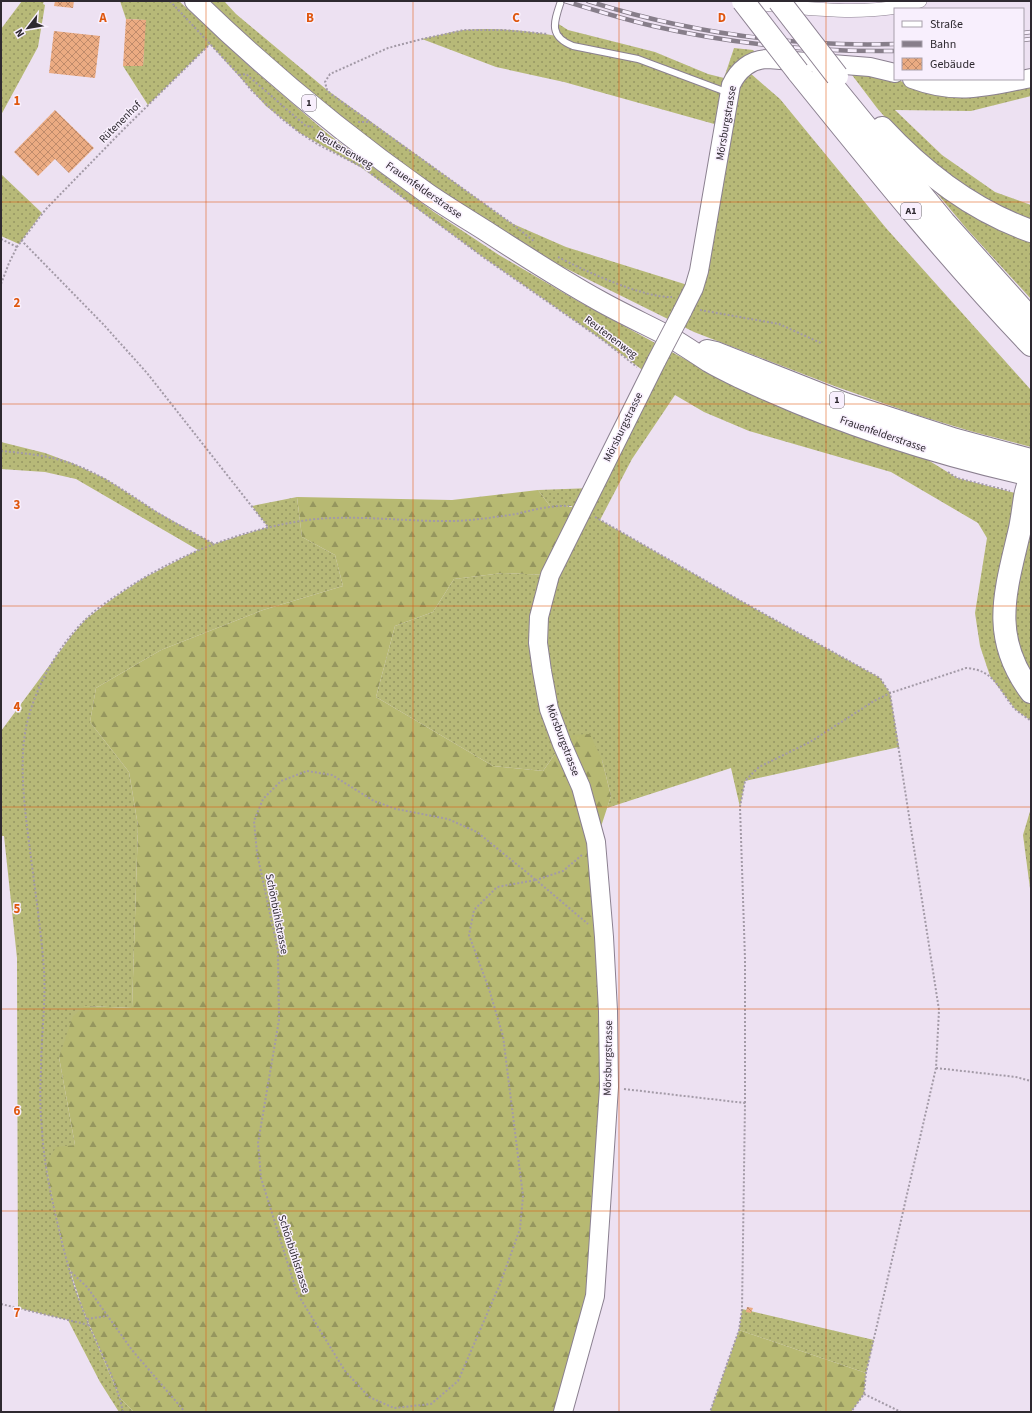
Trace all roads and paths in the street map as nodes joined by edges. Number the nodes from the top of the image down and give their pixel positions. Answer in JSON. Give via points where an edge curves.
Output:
{"nodes":[{"id":1,"x":170,"y":1,"type":"edge"},
{"id":2,"x":195,"y":1,"type":"edge"},
{"id":3,"x":561,"y":1,"type":"edge"},
{"id":4,"x":734,"y":1,"type":"edge"},
{"id":5,"x":743,"y":1,"type":"edge"},
{"id":6,"x":766,"y":1,"type":"edge"},
{"id":7,"x":779,"y":1,"type":"edge"},
{"id":8,"x":920,"y":1,"type":"edge"},
{"id":9,"x":894,"y":8,"type":"edge"},
{"id":10,"x":895,"y":8,"type":"edge"},
{"id":11,"x":558,"y":36,"type":"junction"},
{"id":12,"x":210,"y":44,"type":"junction"},
{"id":13,"x":894,"y":73,"type":"edge"},
{"id":14,"x":239,"y":75,"type":"junction"},
{"id":15,"x":830,"y":75,"type":"junction"},
{"id":16,"x":915,"y":80,"type":"edge"},
{"id":17,"x":1021,"y":80,"type":"edge"},
{"id":18,"x":730,"y":93,"type":"junction"},
{"id":19,"x":370,"y":122,"type":"dead end"},
{"id":20,"x":314,"y":127,"type":"dead end"},
{"id":21,"x":1031,"y":231,"type":"edge"},
{"id":22,"x":1,"y":239,"type":"edge"},
{"id":23,"x":21,"y":240,"type":"junction"},
{"id":24,"x":17,"y":247,"type":"junction"},
{"id":25,"x":570,"y":262,"type":"dead end"},
{"id":26,"x":1,"y":284,"type":"edge"},
{"id":27,"x":680,"y":305,"type":"junction"},
{"id":28,"x":1031,"y":319,"type":"edge"},
{"id":29,"x":678,"y":342,"type":"junction"},
{"id":30,"x":821,"y":343,"type":"dead end"},
{"id":31,"x":1031,"y":345,"type":"edge"},
{"id":32,"x":653,"y":368,"type":"junction"},
{"id":33,"x":1,"y":451,"type":"edge"},
{"id":34,"x":1031,"y":459,"type":"edge"},
{"id":35,"x":1031,"y":476,"type":"edge"},
{"id":36,"x":582,"y":509,"type":"junction"},
{"id":37,"x":268,"y":527,"type":"junction"},
{"id":38,"x":214,"y":544,"type":"junction"},
{"id":39,"x":1031,"y":544,"type":"edge"},
{"id":40,"x":1031,"y":668,"type":"edge"},
{"id":41,"x":1031,"y":692,"type":"edge"},
{"id":42,"x":890,"y":693,"type":"junction"},
{"id":43,"x":1031,"y":722,"type":"edge"},
{"id":44,"x":596,"y":842,"type":"junction"},
{"id":45,"x":536,"y":880,"type":"junction"},
{"id":46,"x":604,"y":937,"type":"junction"},
{"id":47,"x":936,"y":1068,"type":"junction"},
{"id":48,"x":1031,"y":1081,"type":"edge"},
{"id":49,"x":608,"y":1087,"type":"junction"},
{"id":50,"x":745,"y":1103,"type":"junction"},
{"id":51,"x":70,"y":1271,"type":"junction"},
{"id":52,"x":1,"y":1304,"type":"edge"},
{"id":53,"x":107,"y":1316,"type":"junction"},
{"id":54,"x":87,"y":1319,"type":"junction"},
{"id":55,"x":89,"y":1325,"type":"junction"},
{"id":56,"x":864,"y":1394,"type":"junction"},
{"id":57,"x":123,"y":1412,"type":"edge"},
{"id":58,"x":185,"y":1412,"type":"edge"},
{"id":59,"x":563,"y":1412,"type":"edge"},
{"id":60,"x":710,"y":1412,"type":"edge"},
{"id":61,"x":852,"y":1412,"type":"edge"},
{"id":62,"x":901,"y":1412,"type":"edge"}],
"edges":[{"from":1,"to":12,"type":"path","name":"Reutenenweg"},
{"from":2,"to":29,"type":"main road","name":"Frauenfelderstrasse","number":"1","via":[[315,108],[431,196],[597,300]]},
{"from":3,"to":11,"type":"lane","via":[[554,24]]},
{"from":4,"to":9,"type":"street","via":[[805,8]]},
{"from":5,"to":31,"type":"highway","number":"A1","bridge":true,"via":[[869,161],[935,239]]},
{"from":6,"to":15,"type":"highway","number":"A1"},
{"from":7,"to":15,"type":"highway","bridge":true},
{"from":8,"to":10,"type":"street"},
{"from":11,"to":18,"type":"lane","via":[[573,46],[638,59]]},
{"from":11,"to":19,"type":"path","via":[[511,30],[464,30],[388,48],[330,74],[325,82],[327,90]]},
{"from":12,"to":14,"type":"path","name":"Reutenenweg"},
{"from":12,"to":23,"type":"path","name":"Rütenenhof","via":[[42,213]]},
{"from":13,"to":18,"type":"street","name":"Mörsburgstrasse","via":[[870,67],[761,59],[738,73]]},
{"from":14,"to":20,"type":"path","via":[[246,74],[306,126]]},
{"from":14,"to":32,"type":"path","name":"Reutenenweg","via":[[266,106],[300,133],[362,168],[600,338]]},
{"from":15,"to":21,"type":"highway","via":[[931,173],[974,204]]},
{"from":15,"to":28,"type":"highway","number":"A1","via":[[944,222]]},
{"from":16,"to":17,"type":"street","via":[[940,88],[962,89]]},
{"from":18,"to":27,"type":"street","name":"Mörsburgstrasse","via":[[701,262],[695,283]]},
{"from":22,"to":24,"type":"path"},
{"from":23,"to":24,"type":"path","name":"Rütenenhof"},
{"from":23,"to":37,"type":"path","via":[[148,373]]},
{"from":24,"to":26,"type":"path","name":"Rütenenhof"},
{"from":25,"to":27,"type":"path"},
{"from":27,"to":30,"type":"path","via":[[779,324]]},
{"from":27,"to":32,"type":"street","name":"Mörsburgstrasse","bridge":true},
{"from":29,"to":34,"type":"main road","name":"Frauenfelderstrasse","number":"1","via":[[716,352],[853,405],[956,439]]},
{"from":29,"to":35,"type":"main road","name":"Frauenfelderstrasse","number":"1","via":[[730,373],[824,414],[923,448]]},
{"from":32,"to":36,"type":"street","name":"Mörsburgstrasse"},
{"from":33,"to":38,"type":"path","via":[[72,463],[106,479]]},
{"from":35,"to":41,"type":"highway","via":[[1025,495],[1004,612],[1011,656]]},
{"from":36,"to":37,"type":"path","via":[[560,505],[470,520],[369,517],[314,520]]},
{"from":36,"to":42,"type":"path","via":[[880,678]]},
{"from":36,"to":44,"type":"street","name":"Mörsburgstrasse","via":[[550,575],[539,617],[538,643],[549,709],[581,787]]},
{"from":37,"to":38,"type":"path"},
{"from":38,"to":51,"type":"path","via":[[142,579],[86,619],[52,664],[35,698],[26,727],[25,801],[45,981],[40,1066],[41,1125],[51,1196]]},
{"from":39,"to":40,"type":"highway","via":[[1020,588],[1017,619],[1022,647]]},
{"from":42,"to":43,"type":"path","via":[[966,668],[972,669],[990,676],[1015,709]]},
{"from":42,"to":47,"type":"path","via":[[939,1010]]},
{"from":42,"to":50,"type":"path","via":[[810,742],[759,767],[745,782],[740,807],[745,959]]},
{"from":44,"to":45,"type":"path","name":"Schönbühlstrasse","via":[[563,871]]},
{"from":44,"to":46,"type":"street","name":"Mörsburgstrasse"},
{"from":45,"to":45,"type":"path","name":"Schönbühlstrasse","via":[[477,832],[448,819],[396,810],[374,801],[332,775],[307,771],[282,781],[263,799],[254,821],[257,853],[278,952],[280,1020],[258,1143],[261,1178],[297,1294],[345,1371],[370,1397],[394,1408],[431,1404],[458,1381],[500,1284],[520,1229],[523,1196],[503,1036],[469,935],[474,910],[498,886]]},
{"from":45,"to":46,"type":"path","name":"Schönbühlstrasse"},
{"from":46,"to":49,"type":"street","name":"Mörsburgstrasse","via":[[608,1010]]},
{"from":47,"to":48,"type":"path"},
{"from":47,"to":56,"type":"path","via":[[867,1367]]},
{"from":49,"to":50,"type":"path"},
{"from":49,"to":59,"type":"street","name":"Mörsburgstrasse","via":[[595,1296]]},
{"from":50,"to":60,"type":"path","via":[[742,1309],[739,1330]]},
{"from":51,"to":53,"type":"path","via":[[87,1287]]},
{"from":51,"to":54,"type":"path"},
{"from":52,"to":55,"type":"path"},
{"from":53,"to":54,"type":"path"},
{"from":53,"to":58,"type":"path","via":[[132,1350]]},
{"from":54,"to":55,"type":"path"},
{"from":55,"to":57,"type":"path","via":[[120,1398]]},
{"from":56,"to":61,"type":"path"},
{"from":56,"to":62,"type":"path"}]}
